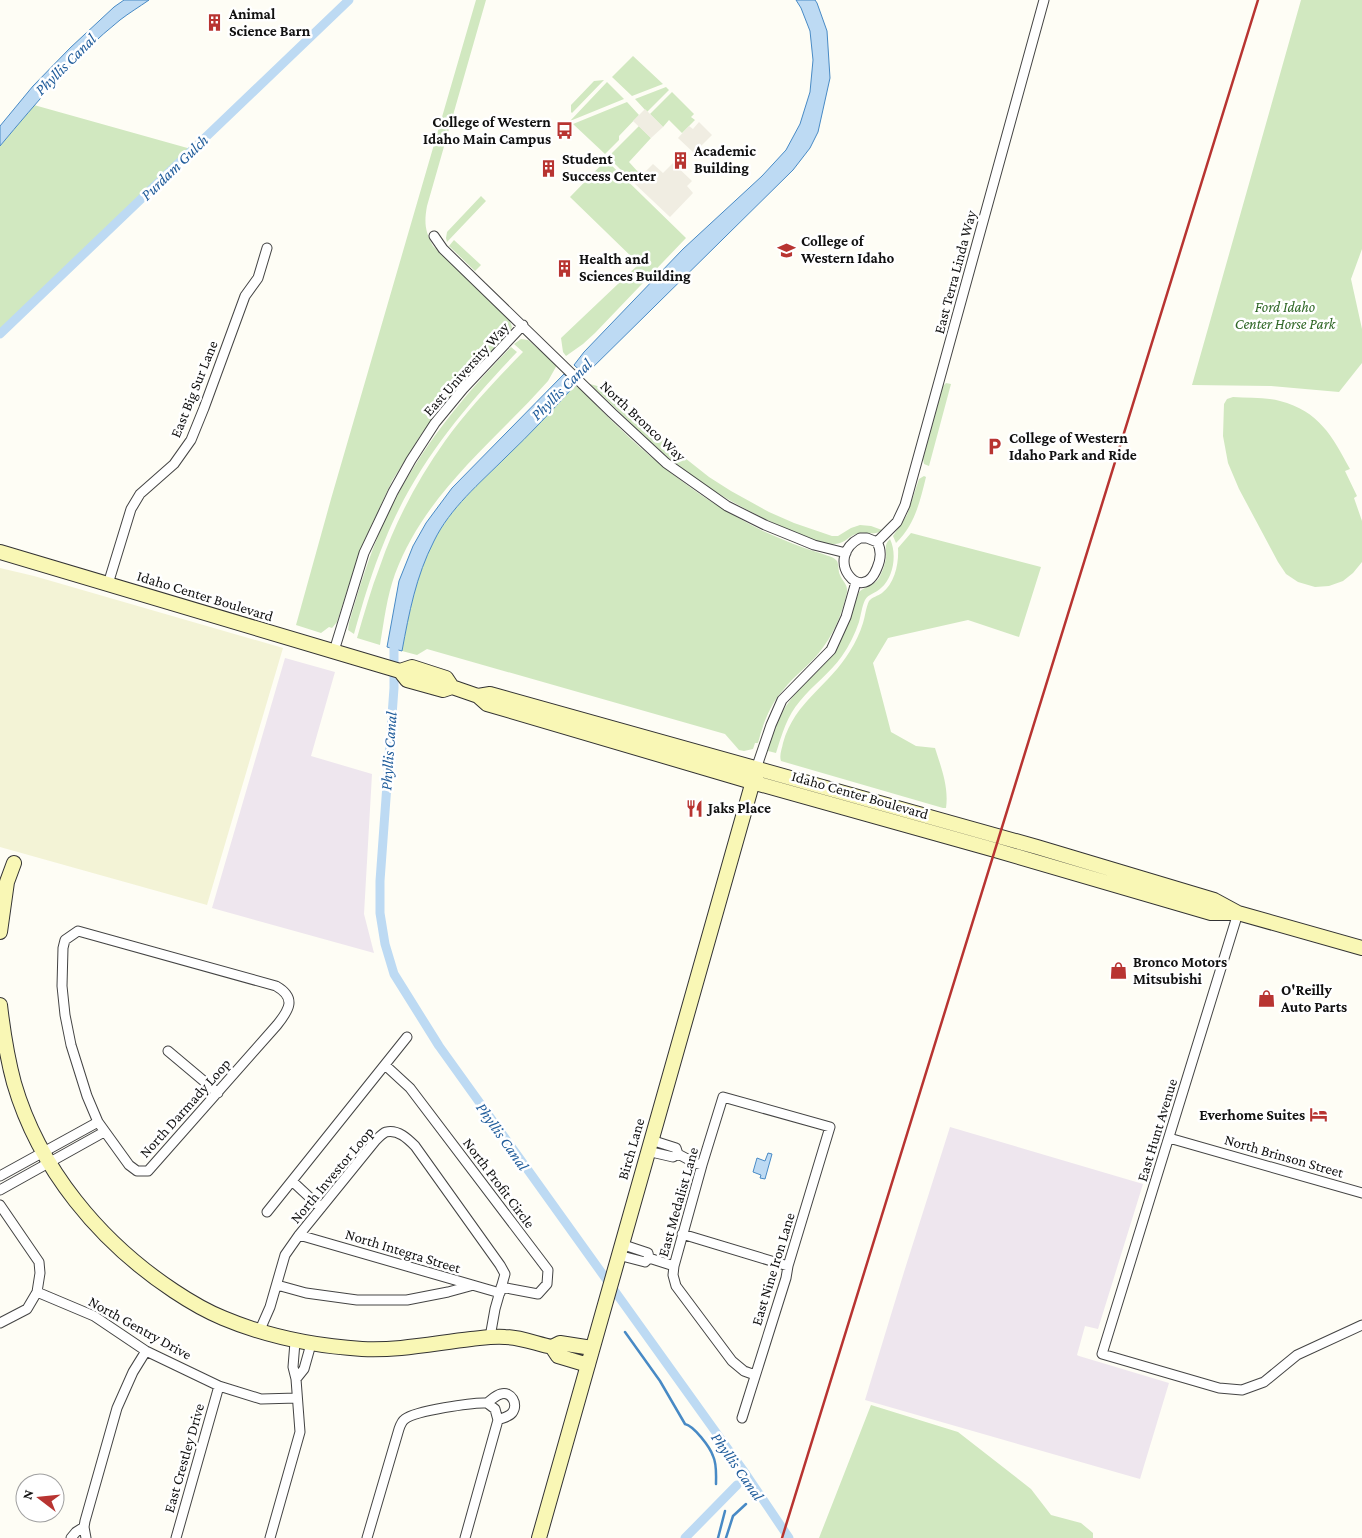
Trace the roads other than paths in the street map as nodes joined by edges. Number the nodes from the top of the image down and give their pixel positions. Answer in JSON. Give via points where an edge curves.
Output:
{"nodes":[{"id":1,"x":1044,"y":0,"type":"edge"},
{"id":2,"x":434,"y":236,"type":"dead end"},
{"id":3,"x":267,"y":248,"type":"dead end"},
{"id":4,"x":523,"y":325,"type":"junction"},
{"id":5,"x":877,"y":542,"type":"junction"},
{"id":6,"x":0,"y":552,"type":"edge"},
{"id":7,"x":846,"y":554,"type":"junction"},
{"id":8,"x":856,"y":582,"type":"junction"},
{"id":9,"x":108,"y":584,"type":"junction"},
{"id":10,"x":334,"y":651,"type":"junction"},
{"id":11,"x":754,"y":775,"type":"junction"},
{"id":12,"x":14,"y":863,"type":"dead end"},
{"id":13,"x":1238,"y":914,"type":"junction"},
{"id":14,"x":0,"y":932,"type":"edge"},
{"id":15,"x":1362,"y":948,"type":"edge"},
{"id":16,"x":0,"y":1005,"type":"edge"},
{"id":17,"x":408,"y":1037,"type":"dead end"},
{"id":18,"x":168,"y":1051,"type":"dead end"},
{"id":19,"x":385,"y":1065,"type":"junction"},
{"id":20,"x":218,"y":1093,"type":"junction"},
{"id":21,"x":98,"y":1122,"type":"junction"},
{"id":22,"x":830,"y":1127,"type":"joint"},
{"id":23,"x":104,"y":1132,"type":"junction"},
{"id":24,"x":1169,"y":1138,"type":"junction"},
{"id":25,"x":649,"y":1145,"type":"junction"},
{"id":26,"x":46,"y":1157,"type":"junction"},
{"id":27,"x":702,"y":1165,"type":"junction"},
{"id":28,"x":0,"y":1176,"type":"edge"},
{"id":29,"x":292,"y":1181,"type":"junction"},
{"id":30,"x":0,"y":1190,"type":"edge"},
{"id":31,"x":1362,"y":1193,"type":"edge"},
{"id":32,"x":0,"y":1205,"type":"edge"},
{"id":33,"x":322,"y":1208,"type":"junction"},
{"id":34,"x":268,"y":1212,"type":"dead end"},
{"id":35,"x":682,"y":1234,"type":"junction"},
{"id":36,"x":299,"y":1235,"type":"junction"},
{"id":37,"x":618,"y":1256,"type":"junction"},
{"id":38,"x":674,"y":1266,"type":"junction"},
{"id":39,"x":788,"y":1266,"type":"junction"},
{"id":40,"x":277,"y":1285,"type":"junction"},
{"id":41,"x":470,"y":1286,"type":"junction"},
{"id":42,"x":500,"y":1290,"type":"junction"},
{"id":43,"x":37,"y":1292,"type":"junction"},
{"id":44,"x":0,"y":1323,"type":"edge"},
{"id":45,"x":1362,"y":1325,"type":"edge"},
{"id":46,"x":259,"y":1332,"type":"junction"},
{"id":47,"x":490,"y":1337,"type":"junction"},
{"id":48,"x":295,"y":1342,"type":"junction"},
{"id":49,"x":311,"y":1344,"type":"junction"},
{"id":50,"x":552,"y":1347,"type":"junction"},
{"id":51,"x":592,"y":1348,"type":"junction"},
{"id":52,"x":146,"y":1351,"type":"junction"},
{"id":53,"x":588,"y":1364,"type":"junction"},
{"id":54,"x":755,"y":1375,"type":"junction"},
{"id":55,"x":296,"y":1379,"type":"junction"},
{"id":56,"x":219,"y":1386,"type":"junction"},
{"id":57,"x":297,"y":1398,"type":"junction"},
{"id":58,"x":487,"y":1403,"type":"junction"},
{"id":59,"x":742,"y":1418,"type":"dead end"},
{"id":60,"x":498,"y":1420,"type":"junction"},
{"id":61,"x":84,"y":1527,"type":"junction"},
{"id":62,"x":71,"y":1538,"type":"edge"},
{"id":63,"x":86,"y":1538,"type":"edge"},
{"id":64,"x":176,"y":1538,"type":"edge"},
{"id":65,"x":270,"y":1538,"type":"edge"},
{"id":66,"x":366,"y":1538,"type":"edge"},
{"id":67,"x":465,"y":1538,"type":"edge"},
{"id":68,"x":538,"y":1538,"type":"edge"}],
"edges":[{"from":1,"to":5,"type":"street","name":"East Terra Linda Way","via":[[905,505],[897,522]]},
{"from":2,"to":4,"type":"street","name":"North Bronco Way","via":[[443,249]]},
{"from":3,"to":9,"type":"street","name":"East Big Sur Lane","via":[[258,278],[245,296],[191,440],[174,464],[140,494],[131,509]]},
{"from":4,"to":7,"type":"street","name":"North Bronco Way","via":[[666,463],[727,506],[814,545]]},
{"from":4,"to":10,"type":"street","name":"East University Way","via":[[463,389],[411,460],[364,552]]},
{"from":5,"to":7,"type":"street","via":[[860,538]]},
{"from":5,"to":8,"type":"street","via":[[881,557],[876,573],[866,581]]},
{"from":6,"to":9,"type":"street","name":"Idaho Center Boulevard"},
{"from":7,"to":8,"type":"street","via":[[845,569]]},
{"from":8,"to":11,"type":"street","via":[[846,617],[831,650],[782,700]]},
{"from":9,"to":10,"type":"street","name":"Idaho Center Boulevard"},
{"from":10,"to":11,"type":"street","name":"Idaho Center Boulevard","via":[[400,672],[407,680],[443,690],[452,687],[478,696],[490,694]]},
{"from":11,"to":13,"type":"street","name":"Idaho Center Boulevard","via":[[1037,847],[1214,900]]},
{"from":11,"to":25,"type":"street","name":"Birch Lane"},
{"from":12,"to":14,"type":"street","via":[[7,882]]},
{"from":13,"to":15,"type":"street","name":"Idaho Center Boulevard"},
{"from":13,"to":24,"type":"street","name":"East Hunt Avenue"},
{"from":16,"to":26,"type":"street","via":[[14,1084]]},
{"from":17,"to":19,"type":"street"},
{"from":18,"to":20,"type":"street"},
{"from":19,"to":29,"type":"street"},
{"from":19,"to":42,"type":"street","name":"North Profit Circle","via":[[410,1088],[548,1270],[547,1284],[538,1294]]},
{"from":20,"to":21,"type":"street","name":"North Darmady Loop","via":[[288,1012],[290,1002],[283,990],[78,931],[65,940],[63,948],[65,1015],[71,1045]]},
{"from":20,"to":23,"type":"street","name":"North Darmady Loop","via":[[148,1171],[137,1171],[129,1165]]},
{"from":21,"to":23,"type":"street","name":"North Darmady Loop"},
{"from":21,"to":26,"type":"street"},
{"from":22,"to":27,"type":"street","name":"East Medalist Lane","via":[[723,1097]]},
{"from":22,"to":39,"type":"street","name":"East Nine Iron Lane"},
{"from":23,"to":26,"type":"street"},
{"from":24,"to":31,"type":"street","name":"North Brinson Street"},
{"from":24,"to":45,"type":"street","name":"East Hunt Avenue","via":[[1102,1354],[1218,1388],[1242,1390],[1264,1382],[1297,1355]]},
{"from":25,"to":27,"type":"street","via":[[676,1148],[678,1154]]},
{"from":25,"to":37,"type":"street","name":"Birch Lane"},
{"from":26,"to":28,"type":"street"},
{"from":26,"to":30,"type":"street"},
{"from":26,"to":46,"type":"street","via":[[73,1198],[107,1238],[142,1270],[221,1318]]},
{"from":27,"to":35,"type":"street","name":"East Medalist Lane"},
{"from":29,"to":33,"type":"street"},
{"from":29,"to":34,"type":"street"},
{"from":32,"to":43,"type":"street","via":[[39,1262]]},
{"from":33,"to":36,"type":"street","name":"North Investor Loop"},
{"from":33,"to":42,"type":"street","name":"North Investor Loop","via":[[385,1132],[405,1136],[500,1265],[505,1274]]},
{"from":35,"to":38,"type":"street","name":"East Medalist Lane"},
{"from":35,"to":39,"type":"street"},
{"from":36,"to":40,"type":"street","name":"North Investor Loop","via":[[285,1255]]},
{"from":36,"to":41,"type":"street","name":"North Integra Street"},
{"from":37,"to":38,"type":"street","via":[[648,1253],[649,1258]]},
{"from":37,"to":51,"type":"street","name":"Birch Lane"},
{"from":38,"to":54,"type":"street","name":"East Medalist Lane","via":[[676,1286],[687,1301],[732,1361]]},
{"from":39,"to":54,"type":"street","name":"East Nine Iron Lane"},
{"from":40,"to":41,"type":"street","via":[[356,1300],[407,1300]]},
{"from":40,"to":46,"type":"street","name":"North Investor Loop"},
{"from":41,"to":42,"type":"street","name":"North Integra Street"},
{"from":42,"to":47,"type":"street","name":"North Investor Loop"},
{"from":43,"to":44,"type":"street","via":[[27,1309]]},
{"from":43,"to":52,"type":"street","name":"North Gentry Drive","via":[[94,1316]]},
{"from":46,"to":48,"type":"street"},
{"from":47,"to":49,"type":"street","via":[[390,1350]]},
{"from":47,"to":50,"type":"street","via":[[506,1337]]},
{"from":48,"to":49,"type":"street"},
{"from":48,"to":55,"type":"street","via":[[293,1367]]},
{"from":49,"to":55,"type":"street","via":[[304,1369]]},
{"from":50,"to":51,"type":"street","via":[[560,1343]]},
{"from":50,"to":53,"type":"street","via":[[558,1356]]},
{"from":51,"to":53,"type":"street","name":"Birch Lane"},
{"from":52,"to":56,"type":"street","name":"North Gentry Drive"},
{"from":52,"to":61,"type":"street","via":[[117,1408]]},
{"from":53,"to":68,"type":"street","name":"Birch Lane"},
{"from":54,"to":59,"type":"street","name":"East Nine Iron Lane"},
{"from":55,"to":57,"type":"street"},
{"from":56,"to":57,"type":"street","name":"North Gentry Drive","via":[[261,1399]]},
{"from":56,"to":64,"type":"street","name":"East Crestley Drive"},
{"from":57,"to":65,"type":"street","via":[[300,1432]]},
{"from":58,"to":60,"type":"street","via":[[495,1409]]},
{"from":58,"to":60,"type":"street","via":[[503,1393],[513,1399],[513,1412]]},
{"from":58,"to":66,"type":"street","via":[[430,1411],[405,1419],[398,1429]]},
{"from":60,"to":67,"type":"street"},
{"from":61,"to":62,"type":"street"},
{"from":61,"to":63,"type":"street"}]}
